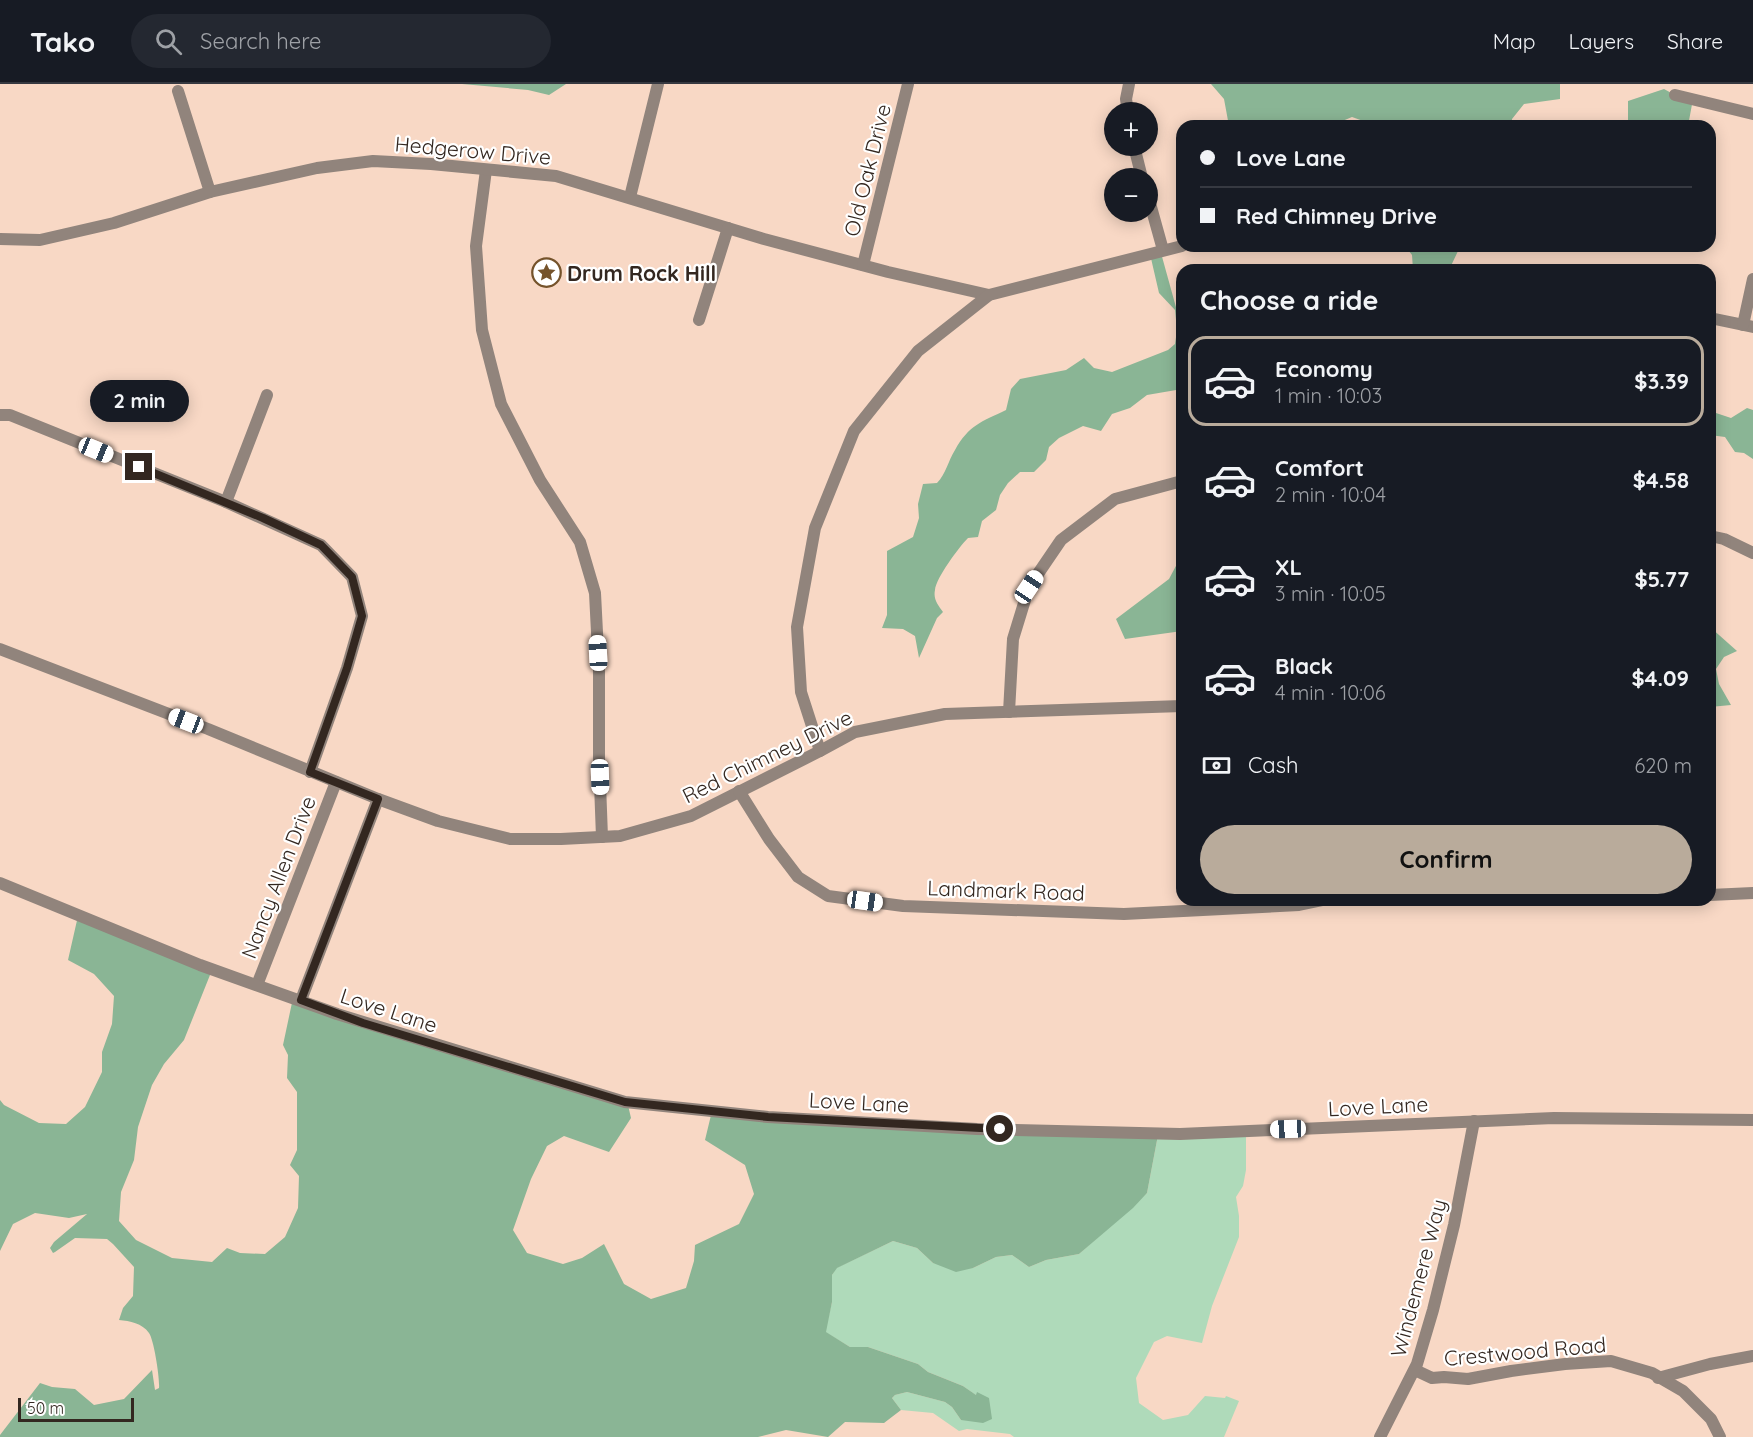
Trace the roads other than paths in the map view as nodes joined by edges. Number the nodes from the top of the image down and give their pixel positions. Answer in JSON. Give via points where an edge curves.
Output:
{"nodes":[{"id":1,"x":658,"y":84,"type":"edge"},
{"id":2,"x":909,"y":84,"type":"edge"},
{"id":3,"x":1129,"y":84,"type":"edge"},
{"id":4,"x":178,"y":91,"type":"dead end"},
{"id":5,"x":1675,"y":95,"type":"dead end"},
{"id":6,"x":1126,"y":102,"type":"edge"},
{"id":7,"x":1753,"y":114,"type":"edge"},
{"id":8,"x":486,"y":170,"type":"junction"},
{"id":9,"x":210,"y":192,"type":"junction"},
{"id":10,"x":630,"y":197,"type":"junction"},
{"id":11,"x":1155,"y":222,"type":"edge"},
{"id":12,"x":728,"y":228,"type":"junction"},
{"id":13,"x":0,"y":239,"type":"edge"},
{"id":14,"x":1176,"y":247,"type":"edge"},
{"id":15,"x":1163,"y":250,"type":"junction"},
{"id":16,"x":863,"y":265,"type":"junction"},
{"id":17,"x":1753,"y":279,"type":"edge"},
{"id":18,"x":989,"y":295,"type":"junction"},
{"id":19,"x":1716,"y":319,"type":"edge"},
{"id":20,"x":699,"y":320,"type":"dead end"},
{"id":21,"x":1748,"y":326,"type":"edge"},
{"id":22,"x":267,"y":395,"type":"dead end"},
{"id":23,"x":0,"y":415,"type":"edge"},
{"id":24,"x":1176,"y":483,"type":"edge"},
{"id":25,"x":226,"y":502,"type":"junction"},
{"id":26,"x":1716,"y":537,"type":"edge"},
{"id":27,"x":1753,"y":553,"type":"edge"},
{"id":28,"x":0,"y":649,"type":"edge"},
{"id":29,"x":1176,"y":706,"type":"edge"},
{"id":30,"x":1009,"y":712,"type":"junction"},
{"id":31,"x":820,"y":751,"type":"junction"},
{"id":32,"x":310,"y":772,"type":"junction"},
{"id":33,"x":336,"y":782,"type":"junction"},
{"id":34,"x":739,"y":791,"type":"junction"},
{"id":35,"x":378,"y":799,"type":"junction"},
{"id":36,"x":602,"y":837,"type":"junction"},
{"id":37,"x":0,"y":884,"type":"edge"},
{"id":38,"x":1753,"y":894,"type":"edge"},
{"id":39,"x":1716,"y":895,"type":"edge"},
{"id":40,"x":1280,"y":906,"type":"edge"},
{"id":41,"x":257,"y":985,"type":"junction"},
{"id":42,"x":301,"y":1000,"type":"junction"},
{"id":43,"x":1753,"y":1120,"type":"edge"},
{"id":44,"x":1474,"y":1121,"type":"junction"},
{"id":45,"x":1753,"y":1356,"type":"edge"},
{"id":46,"x":1414,"y":1370,"type":"junction"},
{"id":47,"x":1658,"y":1378,"type":"junction"},
{"id":48,"x":1380,"y":1437,"type":"edge"},
{"id":49,"x":1720,"y":1437,"type":"edge"}],
"edges":[{"from":1,"to":10,"type":"street"},
{"from":2,"to":16,"type":"street","name":"Old Oak Drive"},
{"from":3,"to":6,"type":"street"},
{"from":4,"to":9,"type":"street"},
{"from":5,"to":7,"type":"street"},
{"from":8,"to":9,"type":"street","name":"Hedgerow Drive","via":[[373,161],[317,168]]},
{"from":8,"to":10,"type":"street","name":"Hedgerow Drive","via":[[556,176]]},
{"from":8,"to":36,"type":"street","via":[[476,246],[482,330],[501,404],[540,480],[580,542],[595,593]]},
{"from":9,"to":13,"type":"street","name":"Hedgerow Drive","via":[[114,223],[40,240]]},
{"from":10,"to":12,"type":"street","name":"Hedgerow Drive"},
{"from":11,"to":15,"type":"street"},
{"from":12,"to":16,"type":"street","name":"Hedgerow Drive"},
{"from":12,"to":20,"type":"street"},
{"from":14,"to":15,"type":"street"},
{"from":15,"to":18,"type":"street"},
{"from":16,"to":18,"type":"street","name":"Hedgerow Drive"},
{"from":17,"to":21,"type":"street"},
{"from":18,"to":31,"type":"street","via":[[918,351],[854,431],[815,528],[797,627],[801,693]]},
{"from":19,"to":21,"type":"street"},
{"from":22,"to":25,"type":"street"},
{"from":23,"to":25,"type":"street","via":[[10,415]]},
{"from":24,"to":30,"type":"street","via":[[1115,499],[1061,540],[1029,587],[1013,639]]},
{"from":25,"to":32,"type":"street","via":[[321,545],[352,577],[362,616]]},
{"from":26,"to":27,"type":"street"},
{"from":28,"to":32,"type":"street","name":"Red Chimney Drive"},
{"from":29,"to":30,"type":"street","name":"Red Chimney Drive"},
{"from":30,"to":31,"type":"street","name":"Red Chimney Drive","via":[[945,714],[855,732]]},
{"from":31,"to":34,"type":"street","name":"Red Chimney Drive"},
{"from":32,"to":33,"type":"street","name":"Red Chimney Drive"},
{"from":33,"to":35,"type":"street","name":"Red Chimney Drive"},
{"from":33,"to":41,"type":"street","name":"Nancy Allen Drive"},
{"from":34,"to":36,"type":"street","name":"Red Chimney Drive","via":[[692,816],[620,836]]},
{"from":34,"to":40,"type":"street","name":"Landmark Road","via":[[798,877],[828,896],[903,906],[1124,914]]},
{"from":35,"to":36,"type":"street","name":"Red Chimney Drive","via":[[438,821],[510,840]]},
{"from":35,"to":42,"type":"street"},
{"from":37,"to":41,"type":"street","name":"Love Lane"},
{"from":38,"to":39,"type":"street"},
{"from":41,"to":42,"type":"street","name":"Love Lane"},
{"from":42,"to":44,"type":"street","name":"Love Lane","via":[[363,1023],[625,1102],[768,1117],[977,1129],[1180,1134]]},
{"from":43,"to":44,"type":"street","name":"Love Lane"},
{"from":44,"to":46,"type":"street","name":"Windemere Way","via":[[1454,1225]]},
{"from":45,"to":47,"type":"street"},
{"from":46,"to":47,"type":"street","name":"Crestwood Road","via":[[1432,1378],[1468,1379],[1611,1361]]},
{"from":46,"to":48,"type":"street","name":"Windemere Way"},
{"from":47,"to":49,"type":"street","name":"Crestwood Road","via":[[1683,1391],[1711,1419]]}]}
